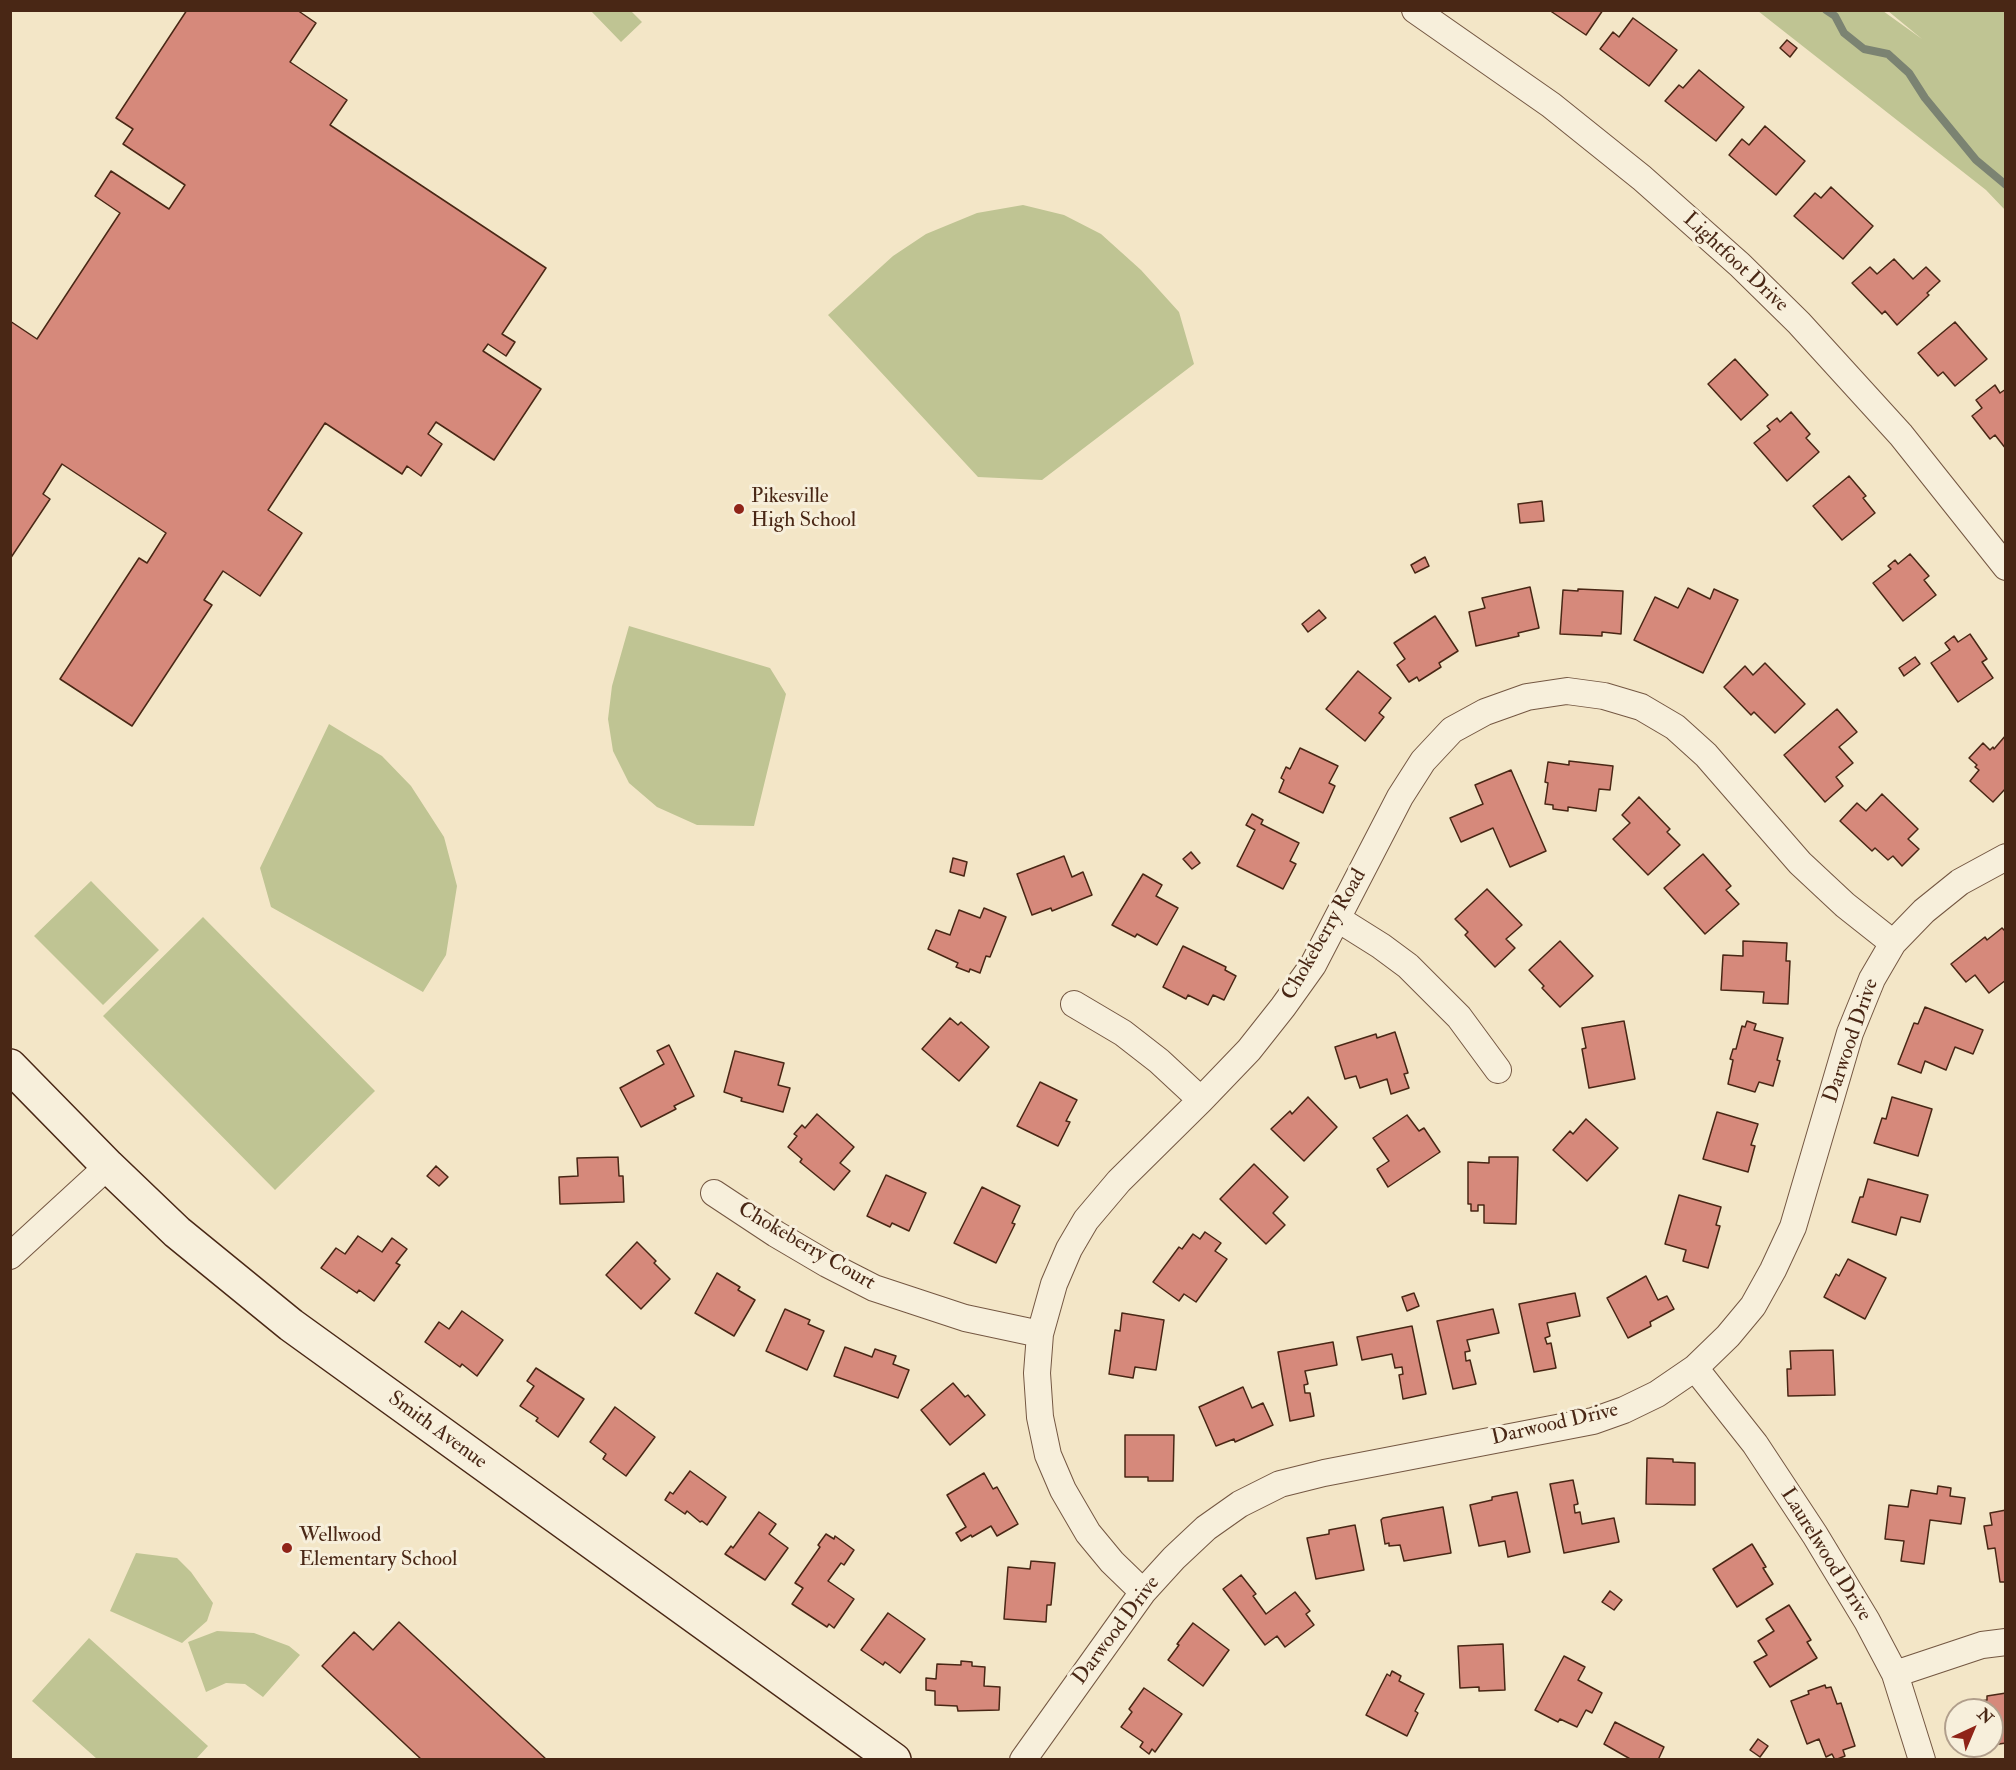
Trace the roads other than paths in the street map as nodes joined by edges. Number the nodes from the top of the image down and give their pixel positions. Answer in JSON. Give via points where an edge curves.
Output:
{"nodes":[{"id":1,"x":1415,"y":10,"type":"edge"},
{"id":2,"x":2006,"y":567,"type":"edge"},
{"id":3,"x":2006,"y":857,"type":"edge"},
{"id":4,"x":1338,"y":919,"type":"junction"},
{"id":5,"x":1893,"y":943,"type":"junction"},
{"id":6,"x":1074,"y":1004,"type":"dead end"},
{"id":7,"x":10,"y":1066,"type":"edge"},
{"id":8,"x":1498,"y":1070,"type":"dead end"},
{"id":9,"x":1201,"y":1101,"type":"junction"},
{"id":10,"x":108,"y":1166,"type":"junction"},
{"id":11,"x":714,"y":1193,"type":"dead end"},
{"id":12,"x":10,"y":1256,"type":"edge"},
{"id":13,"x":1040,"y":1334,"type":"junction"},
{"id":14,"x":1695,"y":1368,"type":"junction"},
{"id":15,"x":1143,"y":1592,"type":"junction"},
{"id":16,"x":2006,"y":1642,"type":"edge"},
{"id":17,"x":1895,"y":1674,"type":"junction"},
{"id":18,"x":894,"y":1760,"type":"edge"},
{"id":19,"x":1023,"y":1760,"type":"edge"},
{"id":20,"x":1922,"y":1760,"type":"edge"}],
"edges":[{"from":1,"to":2,"type":"street","name":"Lightfoot Drive","via":[[1551,105],[1642,178],[1740,265],[1901,435]]},
{"from":3,"to":5,"type":"street","name":"Darwood Drive","via":[[1960,882]]},
{"from":4,"to":5,"type":"street","name":"Chokeberry Road","via":[[1400,797],[1423,762],[1452,730],[1485,712],[1527,697],[1566,691],[1604,696],[1641,707],[1675,727],[1706,755],[1800,863]]},
{"from":4,"to":8,"type":"street","via":[[1381,946],[1424,981],[1459,1017]]},
{"from":4,"to":9,"type":"street","name":"Chokeberry Road","via":[[1283,1008]]},
{"from":5,"to":14,"type":"street","name":"Darwood Drive","via":[[1872,979],[1850,1033],[1793,1227],[1753,1306]]},
{"from":6,"to":9,"type":"street","via":[[1123,1033]]},
{"from":7,"to":10,"type":"main road","name":"Smith Avenue"},
{"from":9,"to":13,"type":"street","name":"Chokeberry Road","via":[[1119,1181],[1086,1220],[1054,1284]]},
{"from":10,"to":12,"type":"street"},
{"from":10,"to":18,"type":"main road","name":"Smith Avenue","via":[[177,1232],[291,1325]]},
{"from":11,"to":13,"type":"street","name":"Chokeberry Court","via":[[776,1234],[874,1288],[965,1318]]},
{"from":13,"to":15,"type":"street","name":"Chokeberry Road","via":[[1037,1373],[1048,1455],[1088,1533]]},
{"from":14,"to":15,"type":"street","name":"Darwood Drive","via":[[1658,1394],[1593,1421],[1280,1484],[1240,1504],[1206,1528]]},
{"from":14,"to":17,"type":"street","name":"Laurelwood Drive","via":[[1755,1444],[1809,1526]]},
{"from":15,"to":19,"type":"street","name":"Darwood Drive"},
{"from":16,"to":17,"type":"street","via":[[1982,1644]]},
{"from":17,"to":20,"type":"street","name":"Laurelwood Drive"}]}
